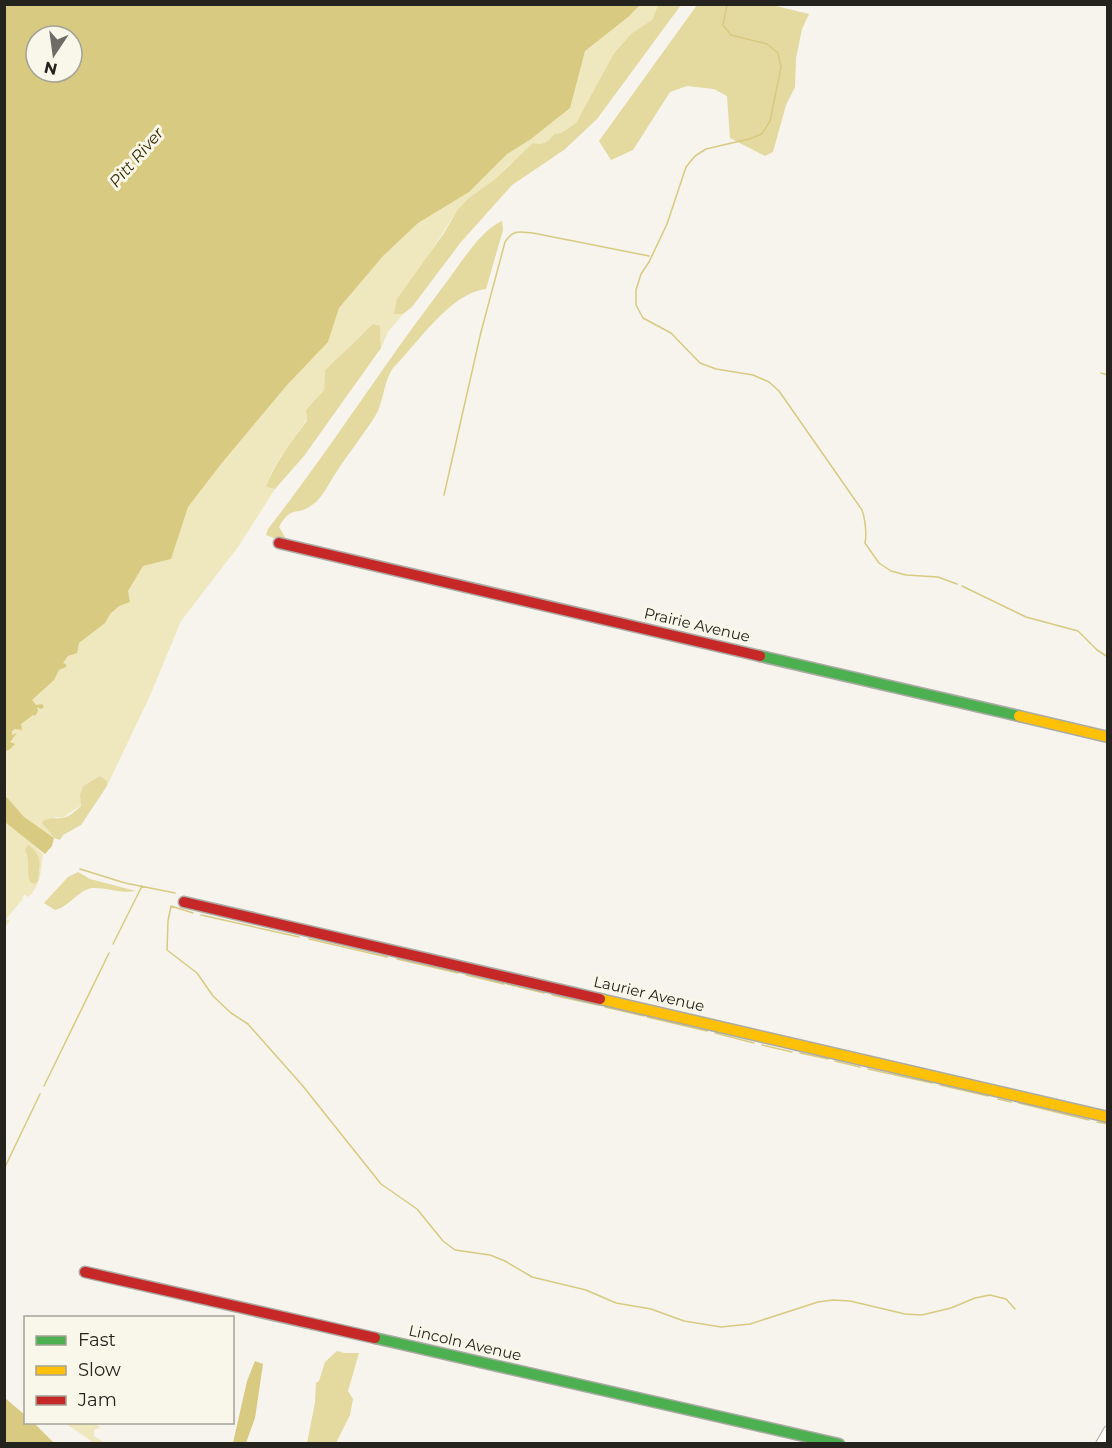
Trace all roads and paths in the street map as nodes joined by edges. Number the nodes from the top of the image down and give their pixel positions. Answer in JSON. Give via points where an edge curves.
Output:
{"nodes":[{"id":1,"x":279,"y":543,"type":"dead end"},
{"id":2,"x":1107,"y":737,"type":"edge"},
{"id":3,"x":184,"y":902,"type":"dead end"},
{"id":4,"x":1107,"y":1117,"type":"edge"},
{"id":5,"x":85,"y":1272,"type":"dead end"},
{"id":6,"x":1107,"y":1430,"type":"edge"},
{"id":7,"x":839,"y":1443,"type":"edge"},
{"id":8,"x":1100,"y":1443,"type":"edge"}],
"edges":[{"from":1,"to":2,"type":"street","name":"Prairie Avenue"},
{"from":3,"to":4,"type":"street","name":"Laurier Avenue"},
{"from":5,"to":7,"type":"street","name":"Lincoln Avenue"},
{"from":6,"to":8,"type":"street"}]}
